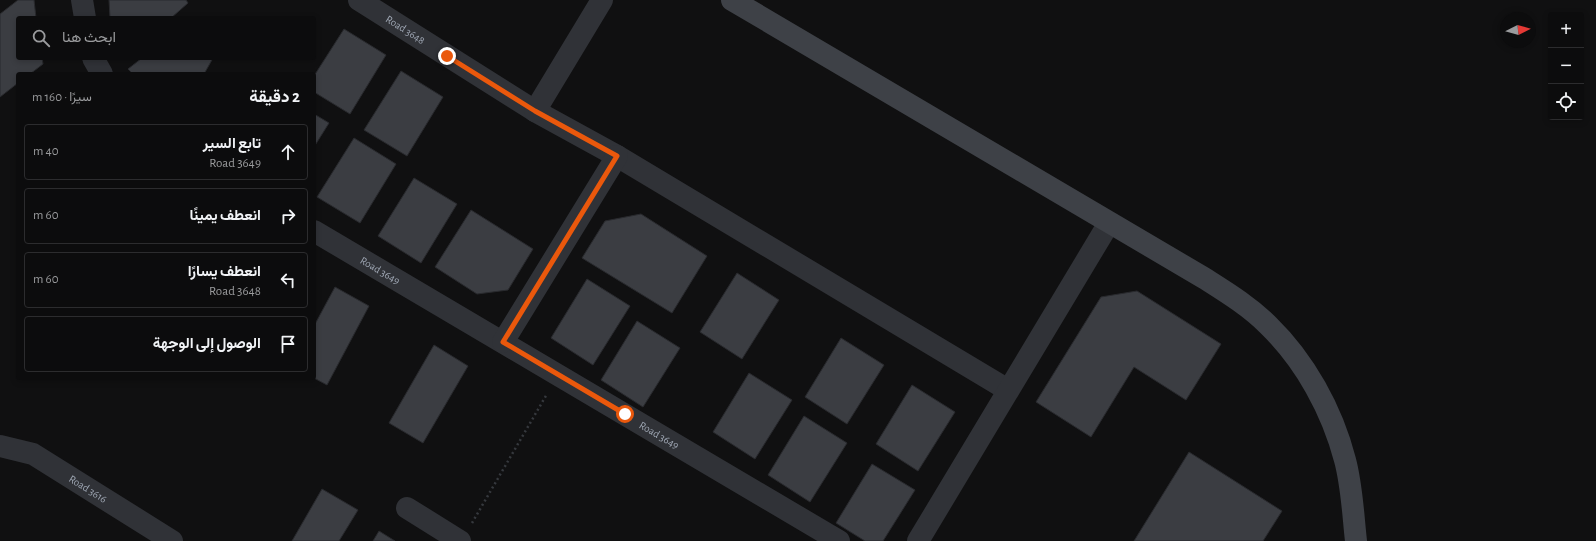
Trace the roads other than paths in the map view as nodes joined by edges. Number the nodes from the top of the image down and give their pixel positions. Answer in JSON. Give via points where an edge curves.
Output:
{"nodes":[{"id":1,"x":82,"y":0,"type":"edge"},
{"id":2,"x":359,"y":0,"type":"edge"},
{"id":3,"x":602,"y":0,"type":"edge"},
{"id":4,"x":732,"y":0,"type":"edge"},
{"id":5,"x":85,"y":16,"type":"edge"},
{"id":6,"x":94,"y":60,"type":"edge"},
{"id":7,"x":101,"y":72,"type":"edge"},
{"id":8,"x":535,"y":111,"type":"junction"},
{"id":9,"x":617,"y":156,"type":"junction"},
{"id":10,"x":1109,"y":223,"type":"junction"},
{"id":11,"x":316,"y":232,"type":"edge"},
{"id":12,"x":503,"y":342,"type":"junction"},
{"id":13,"x":1008,"y":390,"type":"junction"},
{"id":14,"x":0,"y":446,"type":"edge"},
{"id":15,"x":407,"y":508,"type":"dead end"},
{"id":16,"x":465,"y":534,"type":"edge"},
{"id":17,"x":172,"y":541,"type":"edge"},
{"id":18,"x":839,"y":541,"type":"edge"},
{"id":19,"x":918,"y":541,"type":"edge"},
{"id":20,"x":1356,"y":541,"type":"edge"}],
"edges":[{"from":1,"to":5,"type":"street"},
{"from":2,"to":8,"type":"street","name":"Road 3648"},
{"from":3,"to":8,"type":"street"},
{"from":4,"to":10,"type":"street"},
{"from":6,"to":7,"type":"street"},
{"from":8,"to":9,"type":"street","name":"Road 3648"},
{"from":9,"to":12,"type":"street"},
{"from":9,"to":13,"type":"street","name":"Road 3648"},
{"from":10,"to":13,"type":"street"},
{"from":10,"to":20,"type":"street","via":[[1238,299],[1268,324],[1294,354],[1316,387],[1333,422],[1345,460]]},
{"from":11,"to":12,"type":"street","name":"Road 3649"},
{"from":12,"to":18,"type":"street","name":"Road 3649"},
{"from":13,"to":19,"type":"street"},
{"from":14,"to":17,"type":"street","name":"Road 3616","via":[[33,454]]},
{"from":15,"to":16,"type":"street"}]}
